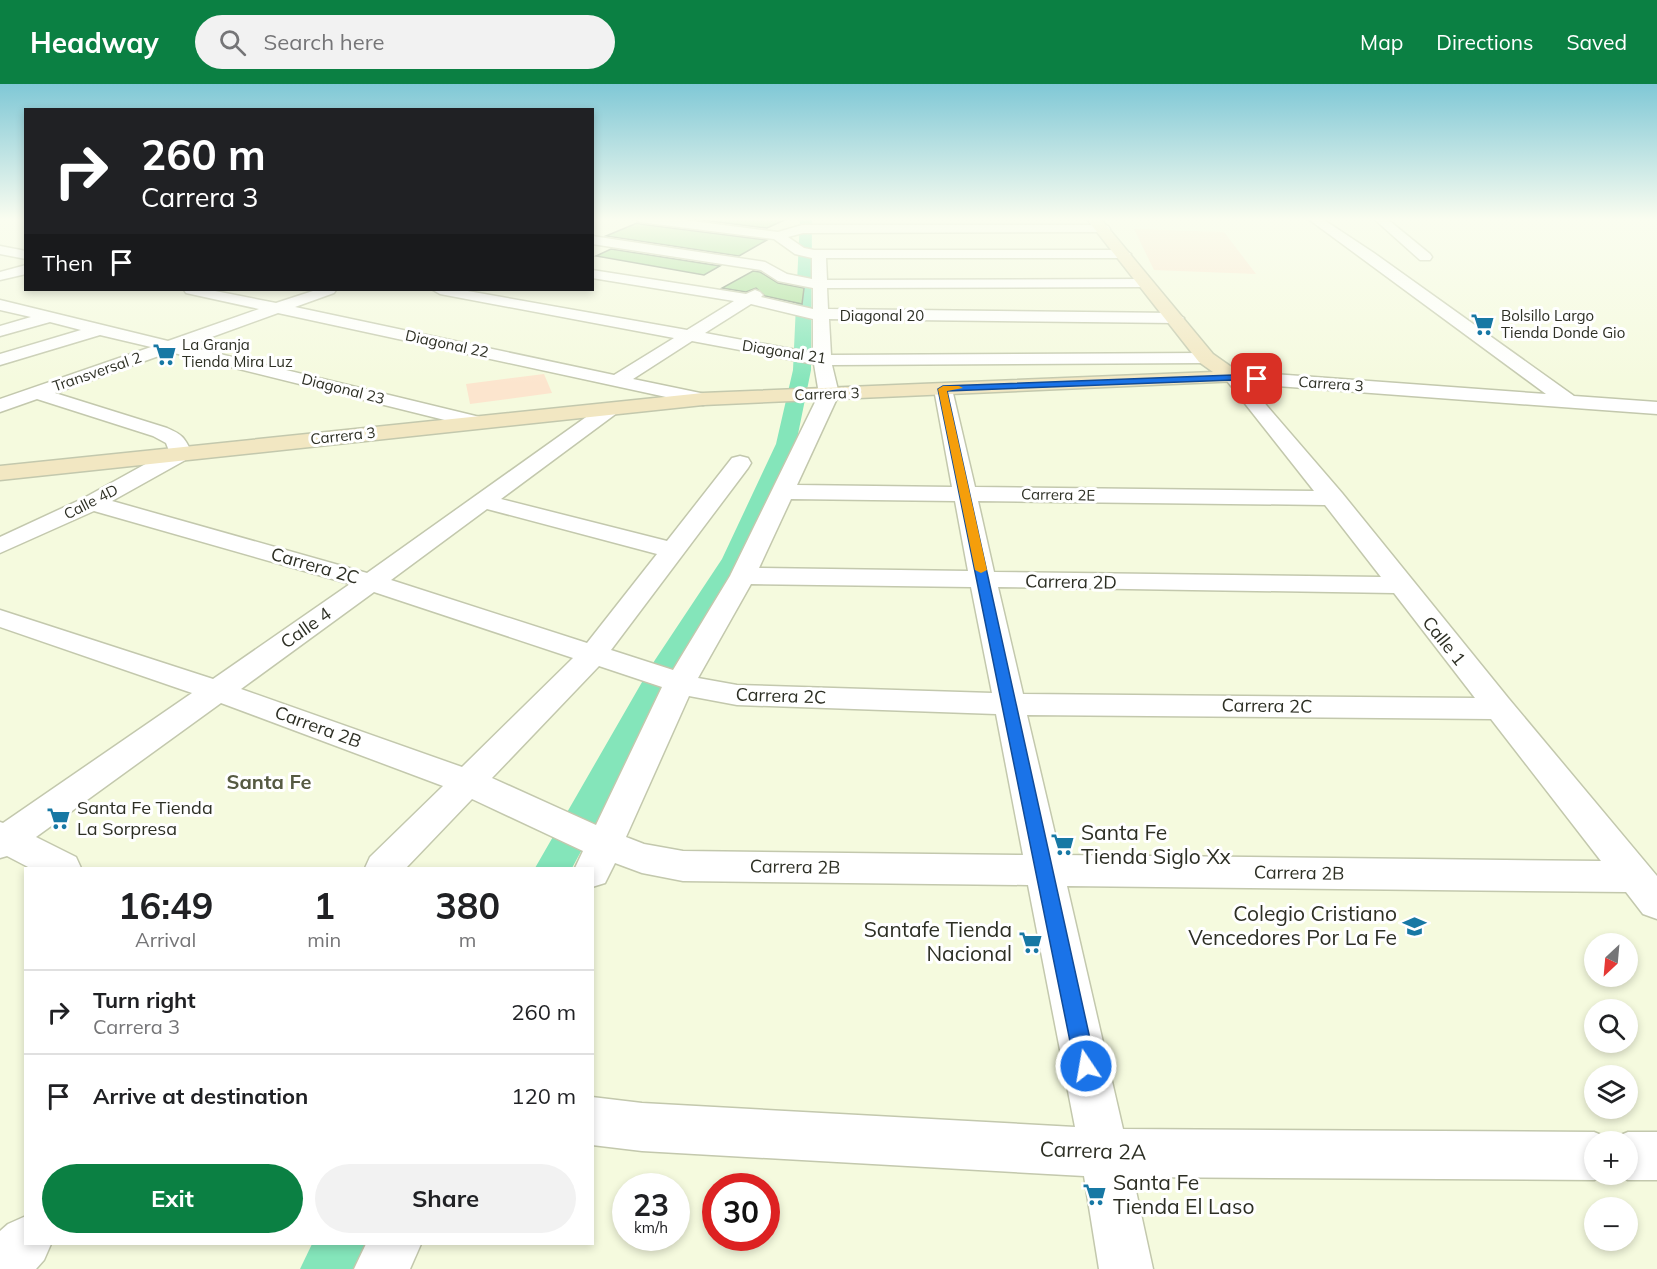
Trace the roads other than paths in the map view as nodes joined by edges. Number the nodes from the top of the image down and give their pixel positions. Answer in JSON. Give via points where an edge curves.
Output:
{"nodes":[{"id":1,"x":779,"y":273,"type":"edge"},
{"id":2,"x":818,"y":273,"type":"edge"},
{"id":3,"x":1138,"y":273,"type":"edge"},
{"id":4,"x":1393,"y":273,"type":"edge"},
{"id":5,"x":594,"y":274,"type":"edge"},
{"id":6,"x":791,"y":280,"type":"junction"},
{"id":7,"x":1145,"y":283,"type":"junction"},
{"id":8,"x":818,"y":284,"type":"junction"},
{"id":9,"x":196,"y":291,"type":"edge"},
{"id":10,"x":326,"y":291,"type":"edge"},
{"id":11,"x":445,"y":291,"type":"edge"},
{"id":12,"x":749,"y":299,"type":"junction"},
{"id":13,"x":2,"y":306,"type":"edge"},
{"id":14,"x":279,"y":308,"type":"junction"},
{"id":15,"x":812,"y":315,"type":"junction"},
{"id":16,"x":47,"y":317,"type":"junction"},
{"id":17,"x":1176,"y":318,"type":"junction"},
{"id":18,"x":99,"y":329,"type":"junction"},
{"id":19,"x":0,"y":331,"type":"edge"},
{"id":20,"x":688,"y":336,"type":"junction"},
{"id":21,"x":171,"y":346,"type":"junction"},
{"id":22,"x":1206,"y":358,"type":"junction"},
{"id":23,"x":816,"y":359,"type":"junction"},
{"id":24,"x":0,"y":360,"type":"edge"},
{"id":25,"x":1233,"y":377,"type":"junction"},
{"id":26,"x":618,"y":380,"type":"junction"},
{"id":27,"x":943,"y":389,"type":"junction"},
{"id":28,"x":36,"y":393,"type":"junction"},
{"id":29,"x":823,"y":394,"type":"junction"},
{"id":30,"x":703,"y":399,"type":"junction"},
{"id":31,"x":1568,"y":401,"type":"junction"},
{"id":32,"x":0,"y":406,"type":"edge"},
{"id":33,"x":1657,"y":408,"type":"edge"},
{"id":34,"x":610,"y":409,"type":"junction"},
{"id":35,"x":477,"y":422,"type":"junction"},
{"id":36,"x":181,"y":453,"type":"junction"},
{"id":37,"x":740,"y":463,"type":"dead end"},
{"id":38,"x":0,"y":473,"type":"edge"},
{"id":39,"x":782,"y":492,"type":"junction"},
{"id":40,"x":965,"y":493,"type":"junction"},
{"id":41,"x":1334,"y":498,"type":"junction"},
{"id":42,"x":482,"y":501,"type":"junction"},
{"id":43,"x":92,"y":503,"type":"junction"},
{"id":44,"x":0,"y":546,"type":"edge"},
{"id":45,"x":673,"y":550,"type":"junction"},
{"id":46,"x":743,"y":576,"type":"junction"},
{"id":47,"x":983,"y":581,"type":"junction"},
{"id":48,"x":371,"y":582,"type":"junction"},
{"id":49,"x":1400,"y":585,"type":"junction"},
{"id":50,"x":0,"y":618,"type":"edge"},
{"id":51,"x":592,"y":656,"type":"junction"},
{"id":52,"x":675,"y":682,"type":"junction"},
{"id":53,"x":217,"y":691,"type":"junction"},
{"id":54,"x":1009,"y":704,"type":"junction"},
{"id":55,"x":1499,"y":709,"type":"junction"},
{"id":56,"x":468,"y":782,"type":"junction"},
{"id":57,"x":2,"y":840,"type":"edge"},
{"id":58,"x":598,"y":852,"type":"edge"},
{"id":59,"x":61,"y":867,"type":"edge"},
{"id":60,"x":384,"y":867,"type":"edge"},
{"id":61,"x":1044,"y":869,"type":"junction"},
{"id":62,"x":1646,"y":890,"type":"edge"},
{"id":63,"x":594,"y":1121,"type":"edge"},
{"id":64,"x":1104,"y":1153,"type":"junction"},
{"id":65,"x":1584,"y":1156,"type":"edge"},
{"id":66,"x":1638,"y":1156,"type":"edge"},
{"id":67,"x":1657,"y":1156,"type":"edge"},
{"id":68,"x":24,"y":1244,"type":"edge"},
{"id":69,"x":394,"y":1245,"type":"edge"},
{"id":70,"x":0,"y":1269,"type":"edge"},
{"id":71,"x":381,"y":1269,"type":"edge"},
{"id":72,"x":1126,"y":1269,"type":"edge"}],
"edges":[{"from":1,"to":6,"type":"street"},
{"from":2,"to":8,"type":"street"},
{"from":3,"to":7,"type":"street"},
{"from":4,"to":31,"type":"street"},
{"from":5,"to":12,"type":"street","name":"Diagonal 20"},
{"from":6,"to":8,"type":"street"},
{"from":6,"to":12,"type":"street"},
{"from":7,"to":8,"type":"street"},
{"from":7,"to":17,"type":"street"},
{"from":8,"to":15,"type":"street"},
{"from":9,"to":14,"type":"street","name":"Diagonal 22"},
{"from":10,"to":14,"type":"street","name":"Transversal 2"},
{"from":11,"to":20,"type":"street","name":"Diagonal 21"},
{"from":12,"to":15,"type":"street","name":"Diagonal 20"},
{"from":12,"to":20,"type":"street"},
{"from":13,"to":16,"type":"street","name":"Diagonal 23"},
{"from":14,"to":21,"type":"street","name":"Transversal 2"},
{"from":14,"to":26,"type":"street","name":"Diagonal 22"},
{"from":15,"to":17,"type":"street","name":"Diagonal 20"},
{"from":15,"to":23,"type":"street"},
{"from":16,"to":18,"type":"street","name":"Diagonal 23"},
{"from":16,"to":19,"type":"street"},
{"from":17,"to":22,"type":"street"},
{"from":18,"to":21,"type":"street","name":"Diagonal 23"},
{"from":18,"to":24,"type":"street"},
{"from":20,"to":23,"type":"street","name":"Diagonal 21"},
{"from":20,"to":26,"type":"street"},
{"from":21,"to":28,"type":"street","name":"Transversal 2"},
{"from":21,"to":35,"type":"street","name":"Diagonal 23"},
{"from":22,"to":23,"type":"street","name":"Diagonal 21"},
{"from":22,"to":25,"type":"street"},
{"from":23,"to":29,"type":"street"},
{"from":25,"to":27,"type":"street","name":"Carrera 3"},
{"from":25,"to":31,"type":"street","name":"Carrera 3"},
{"from":25,"to":41,"type":"street","name":"Calle 1"},
{"from":26,"to":30,"type":"street","name":"Diagonal 22"},
{"from":27,"to":29,"type":"street","name":"Carrera 3"},
{"from":27,"to":40,"type":"street"},
{"from":28,"to":32,"type":"street","name":"Transversal 2"},
{"from":28,"to":36,"type":"street","via":[[160,432],[175,439]]},
{"from":29,"to":30,"type":"street","name":"Carrera 3"},
{"from":29,"to":39,"type":"street"},
{"from":30,"to":34,"type":"street","name":"Carrera 3"},
{"from":31,"to":33,"type":"street","name":"Carrera 3"},
{"from":34,"to":35,"type":"street","name":"Carrera 3"},
{"from":34,"to":42,"type":"street","name":"Calle 4"},
{"from":35,"to":36,"type":"street","name":"Carrera 3"},
{"from":36,"to":38,"type":"street","name":"Carrera 3"},
{"from":36,"to":43,"type":"street","name":"Calle 4D"},
{"from":37,"to":45,"type":"street"},
{"from":39,"to":40,"type":"street","name":"Carrera 2E"},
{"from":39,"to":46,"type":"street"},
{"from":40,"to":41,"type":"street","name":"Carrera 2E"},
{"from":40,"to":47,"type":"street"},
{"from":41,"to":49,"type":"street","name":"Calle 1"},
{"from":42,"to":45,"type":"street"},
{"from":42,"to":48,"type":"street","name":"Calle 4"},
{"from":43,"to":44,"type":"street","name":"Calle 4D"},
{"from":43,"to":48,"type":"street","name":"Carrera 2C"},
{"from":45,"to":51,"type":"street"},
{"from":46,"to":47,"type":"street","name":"Carrera 2D"},
{"from":46,"to":52,"type":"street"},
{"from":47,"to":49,"type":"street","name":"Carrera 2D"},
{"from":47,"to":54,"type":"street"},
{"from":48,"to":51,"type":"street","name":"Carrera 2C"},
{"from":48,"to":53,"type":"street","name":"Calle 4"},
{"from":49,"to":55,"type":"street","name":"Calle 1"},
{"from":50,"to":53,"type":"street","name":"Carrera 2B"},
{"from":51,"to":52,"type":"street","name":"Carrera 2C"},
{"from":51,"to":56,"type":"street"},
{"from":52,"to":54,"type":"street","name":"Carrera 2C","via":[[737,695]]},
{"from":52,"to":58,"type":"street"},
{"from":53,"to":56,"type":"street","name":"Carrera 2B"},
{"from":53,"to":57,"type":"street","name":"Calle 4"},
{"from":54,"to":55,"type":"street","name":"Carrera 2C"},
{"from":54,"to":61,"type":"street"},
{"from":55,"to":62,"type":"street","name":"Calle 1"},
{"from":56,"to":58,"type":"street","name":"Carrera 2B","via":[[548,819]]},
{"from":56,"to":60,"type":"street"},
{"from":57,"to":59,"type":"street"},
{"from":58,"to":61,"type":"street","name":"Carrera 2B","via":[[683,866]]},
{"from":61,"to":62,"type":"street","name":"Carrera 2B"},
{"from":61,"to":64,"type":"street"},
{"from":63,"to":64,"type":"street","name":"Carrera 2A"},
{"from":64,"to":65,"type":"street","name":"Carrera 2A"},
{"from":64,"to":72,"type":"street"},
{"from":66,"to":67,"type":"street"},
{"from":68,"to":70,"type":"street"},
{"from":69,"to":71,"type":"street"}]}
